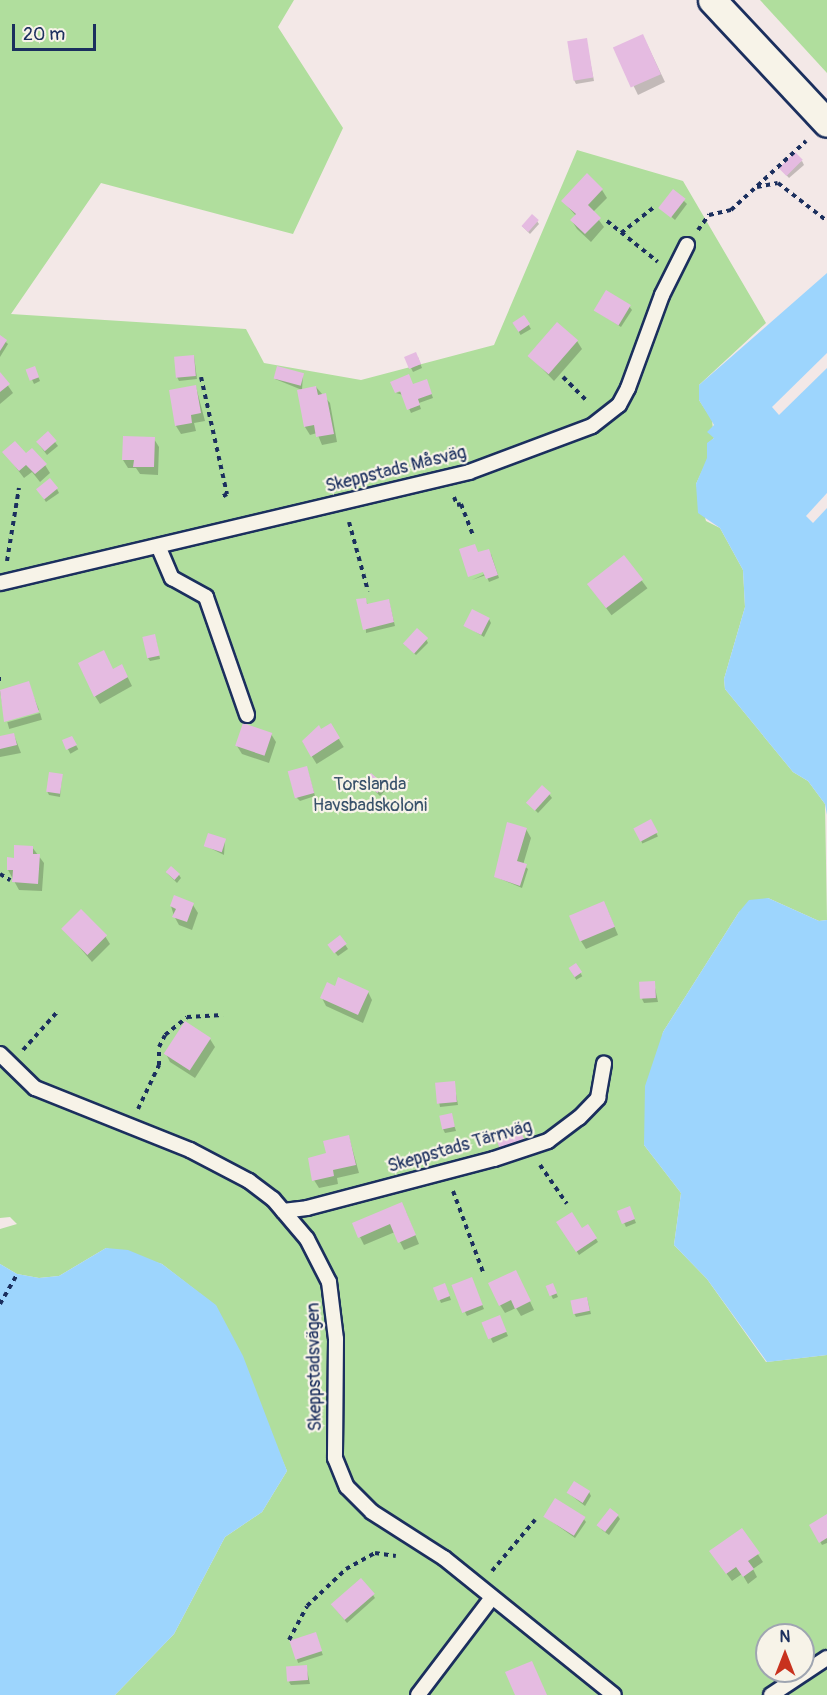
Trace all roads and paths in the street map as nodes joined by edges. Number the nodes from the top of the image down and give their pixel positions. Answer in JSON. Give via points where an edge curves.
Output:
{"nodes":[{"id":1,"x":712,"y":0,"type":"edge"},
{"id":2,"x":826,"y":121,"type":"edge"},
{"id":3,"x":753,"y":188,"type":"junction"},
{"id":4,"x":653,"y":208,"type":"dead end"},
{"id":5,"x":607,"y":221,"type":"dead end"},
{"id":6,"x":827,"y":221,"type":"edge"},
{"id":7,"x":621,"y":233,"type":"junction"},
{"id":8,"x":687,"y":245,"type":"joint"},
{"id":9,"x":674,"y":275,"type":"junction"},
{"id":10,"x":201,"y":377,"type":"dead end"},
{"id":11,"x":563,"y":377,"type":"dead end"},
{"id":12,"x":604,"y":418,"type":"junction"},
{"id":13,"x":448,"y":477,"type":"junction"},
{"id":14,"x":19,"y":488,"type":"dead end"},
{"id":15,"x":220,"y":498,"type":"dead end"},
{"id":16,"x":344,"y":502,"type":"junction"},
{"id":17,"x":473,"y":536,"type":"dead end"},
{"id":18,"x":159,"y":548,"type":"junction"},
{"id":19,"x":4,"y":582,"type":"edge"},
{"id":20,"x":368,"y":591,"type":"dead end"},
{"id":21,"x":247,"y":715,"type":"dead end"},
{"id":22,"x":0,"y":874,"type":"edge"},
{"id":23,"x":10,"y":880,"type":"dead end"},
{"id":24,"x":58,"y":1011,"type":"dead end"},
{"id":25,"x":223,"y":1015,"type":"dead end"},
{"id":26,"x":4,"y":1059,"type":"edge"},
{"id":27,"x":604,"y":1064,"type":"dead end"},
{"id":28,"x":131,"y":1126,"type":"junction"},
{"id":29,"x":529,"y":1149,"type":"junction"},
{"id":30,"x":446,"y":1170,"type":"junction"},
{"id":31,"x":567,"y":1204,"type":"dead end"},
{"id":32,"x":283,"y":1211,"type":"junction"},
{"id":33,"x":483,"y":1272,"type":"dead end"},
{"id":34,"x":17,"y":1274,"type":"dead end"},
{"id":35,"x":0,"y":1304,"type":"edge"},
{"id":36,"x":535,"y":1520,"type":"dead end"},
{"id":37,"x":396,"y":1556,"type":"dead end"},
{"id":38,"x":479,"y":1588,"type":"junction"},
{"id":39,"x":490,"y":1600,"type":"junction"},
{"id":40,"x":289,"y":1640,"type":"dead end"},
{"id":41,"x":827,"y":1658,"type":"edge"},
{"id":42,"x":418,"y":1695,"type":"edge"},
{"id":43,"x":614,"y":1695,"type":"edge"},
{"id":44,"x":771,"y":1695,"type":"edge"}],
"edges":[{"from":1,"to":2,"type":"street"},
{"from":2,"to":3,"type":"path"},
{"from":3,"to":6,"type":"path","via":[[778,183]]},
{"from":3,"to":8,"type":"path","via":[[731,210],[709,215]]},
{"from":4,"to":7,"type":"path"},
{"from":5,"to":7,"type":"path"},
{"from":7,"to":9,"type":"path"},
{"from":8,"to":9,"type":"lane","name":"Skeppstads Måsväg"},
{"from":9,"to":12,"type":"lane","name":"Skeppstads Måsväg","via":[[658,305],[628,388],[619,405]]},
{"from":10,"to":15,"type":"path","via":[[227,494]]},
{"from":11,"to":12,"type":"path"},
{"from":12,"to":13,"type":"lane","name":"Skeppstads Måsväg","via":[[539,448]]},
{"from":13,"to":16,"type":"lane","name":"Skeppstads Måsväg"},
{"from":13,"to":17,"type":"path"},
{"from":14,"to":19,"type":"path"},
{"from":16,"to":18,"type":"lane","name":"Skeppstads Måsväg"},
{"from":16,"to":20,"type":"path"},
{"from":18,"to":19,"type":"lane","name":"Skeppstads Måsväg"},
{"from":18,"to":21,"type":"lane","via":[[172,578],[206,597]]},
{"from":22,"to":23,"type":"path"},
{"from":24,"to":26,"type":"path"},
{"from":25,"to":28,"type":"path","via":[[187,1017],[165,1035],[159,1047],[159,1065]]},
{"from":26,"to":28,"type":"lane","name":"Skeppstadsvägen","via":[[35,1088]]},
{"from":27,"to":29,"type":"lane","name":"Skeppstads Tärnväg","via":[[598,1098],[579,1118]]},
{"from":28,"to":32,"type":"lane","name":"Skeppstadsvägen","via":[[249,1180]]},
{"from":29,"to":30,"type":"lane","name":"Skeppstads Tärnväg"},
{"from":29,"to":31,"type":"path"},
{"from":30,"to":32,"type":"lane","name":"Skeppstads Tärnväg"},
{"from":30,"to":33,"type":"path"},
{"from":32,"to":38,"type":"lane","name":"Skeppstadsvägen","via":[[313,1248],[329,1281],[336,1330],[335,1458],[342,1479],[372,1512],[444,1558]]},
{"from":34,"to":35,"type":"path"},
{"from":36,"to":38,"type":"path"},
{"from":37,"to":40,"type":"path","via":[[375,1552],[346,1569],[307,1606]]},
{"from":38,"to":39,"type":"lane","name":"Skeppstadsvägen"},
{"from":39,"to":42,"type":"lane","via":[[427,1677]]},
{"from":39,"to":43,"type":"lane","name":"Skeppstadsvägen"},
{"from":41,"to":44,"type":"lane"}]}
